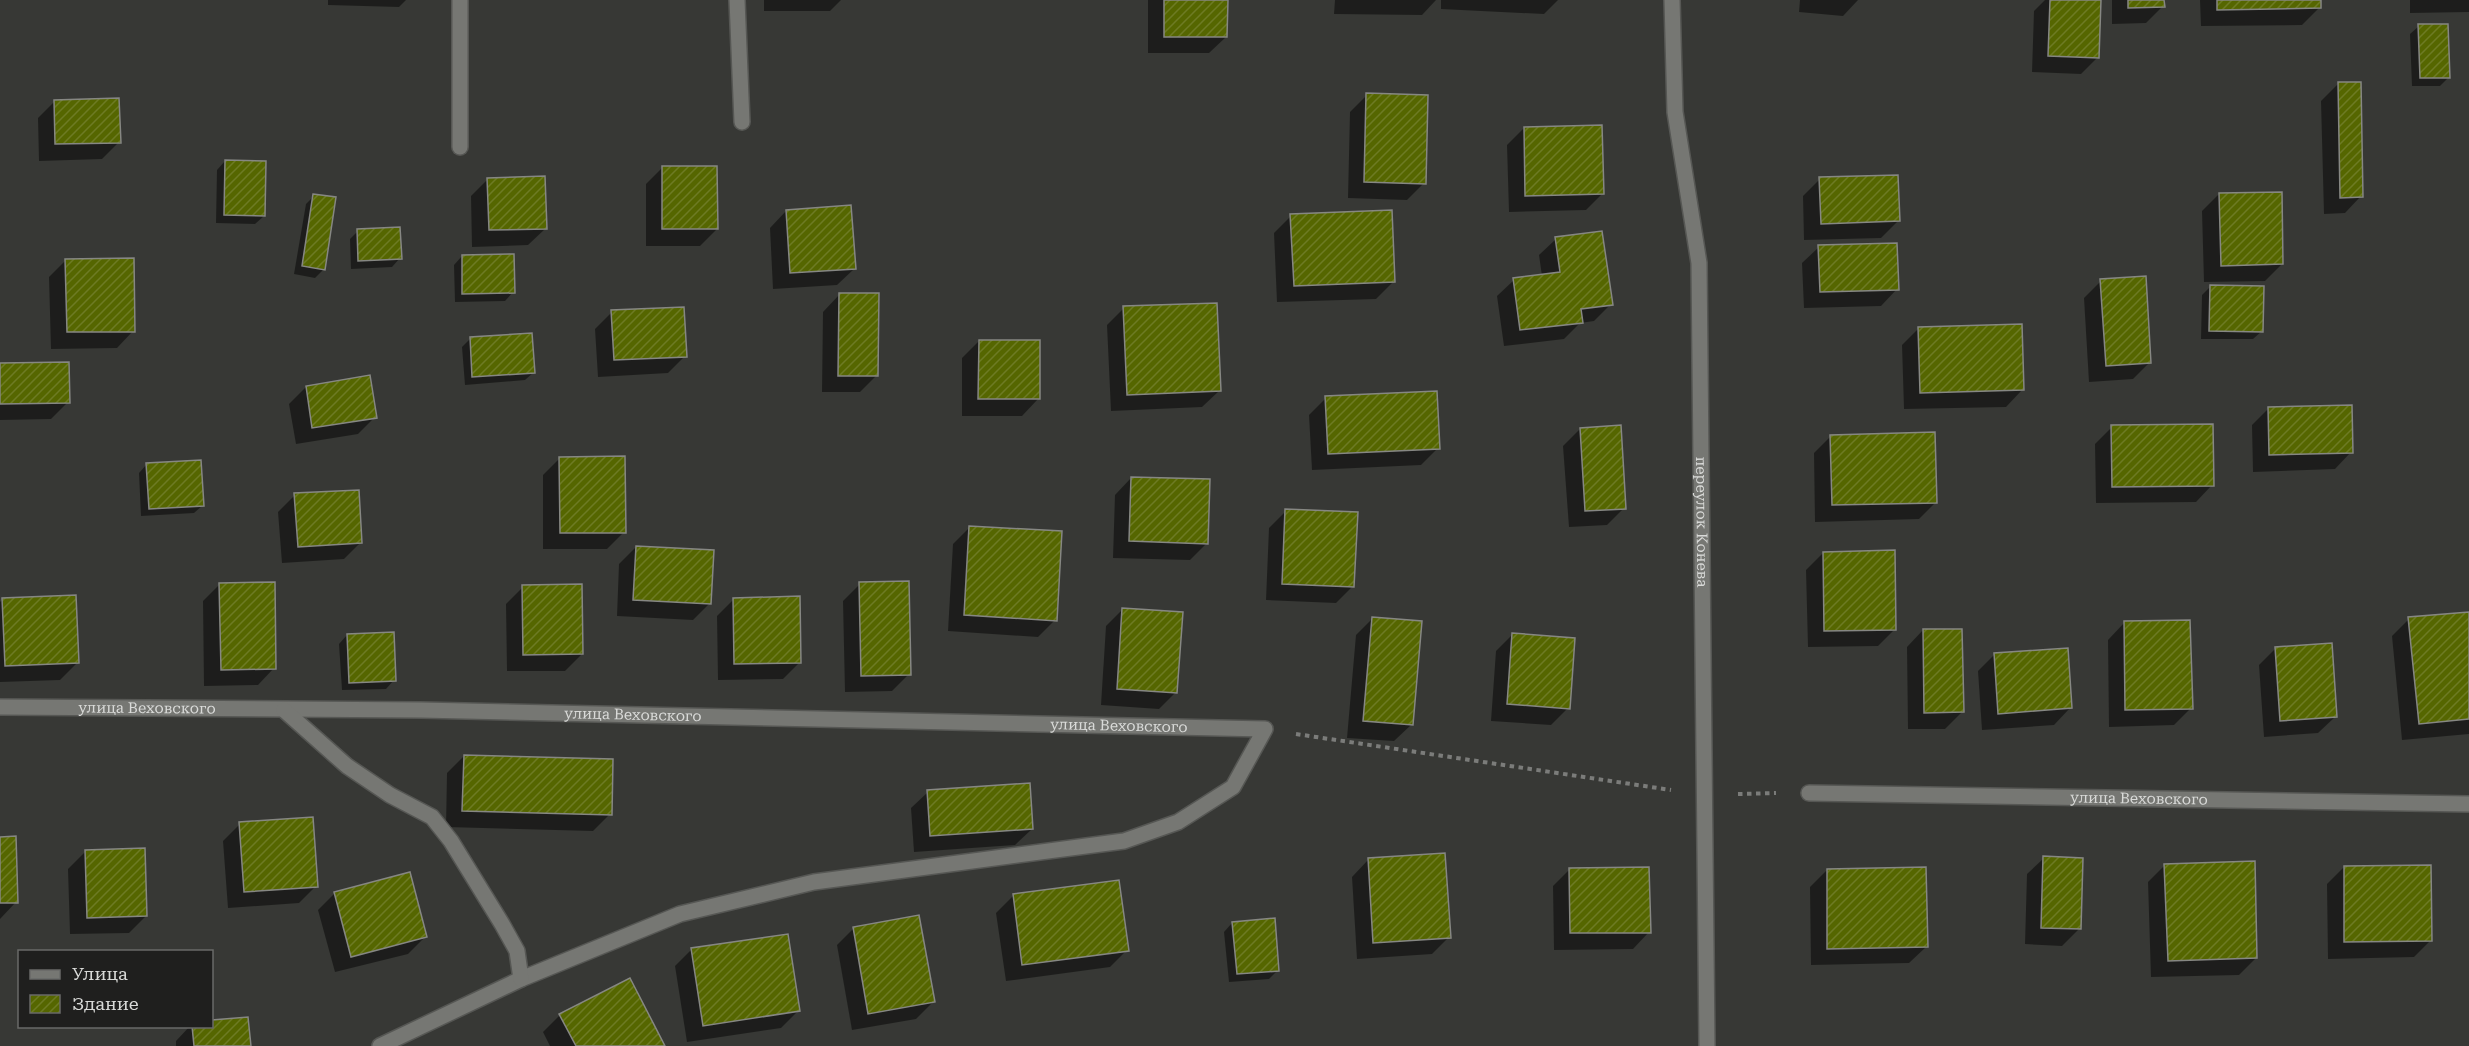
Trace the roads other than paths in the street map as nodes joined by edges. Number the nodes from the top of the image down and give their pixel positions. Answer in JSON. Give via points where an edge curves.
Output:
{"nodes":[{"id":1,"x":460,"y":0,"type":"edge"},
{"id":2,"x":737,"y":0,"type":"edge"},
{"id":3,"x":1672,"y":0,"type":"edge"},
{"id":4,"x":742,"y":122,"type":"dead end"},
{"id":5,"x":460,"y":147,"type":"dead end"},
{"id":6,"x":0,"y":707,"type":"edge"},
{"id":7,"x":284,"y":710,"type":"junction"},
{"id":8,"x":1809,"y":793,"type":"road end"},
{"id":9,"x":2469,"y":804,"type":"edge"},
{"id":10,"x":521,"y":979,"type":"junction"},
{"id":11,"x":380,"y":1046,"type":"edge"},
{"id":12,"x":1707,"y":1046,"type":"edge"}],
"edges":[{"from":1,"to":5,"type":"street"},
{"from":2,"to":4,"type":"street"},
{"from":3,"to":12,"type":"street","name":"переулок Конева","via":[[1675,112],[1700,263]]},
{"from":6,"to":7,"type":"street","name":"улица Веховского"},
{"from":7,"to":10,"type":"street","via":[[347,766],[432,817],[451,841],[517,951]]},
{"from":7,"to":10,"type":"street","name":"улица Веховского","via":[[1265,729],[1233,787],[1178,822],[1124,841],[814,882],[680,914]]},
{"from":8,"to":9,"type":"street","name":"улица Веховского"},
{"from":10,"to":11,"type":"street"}]}
